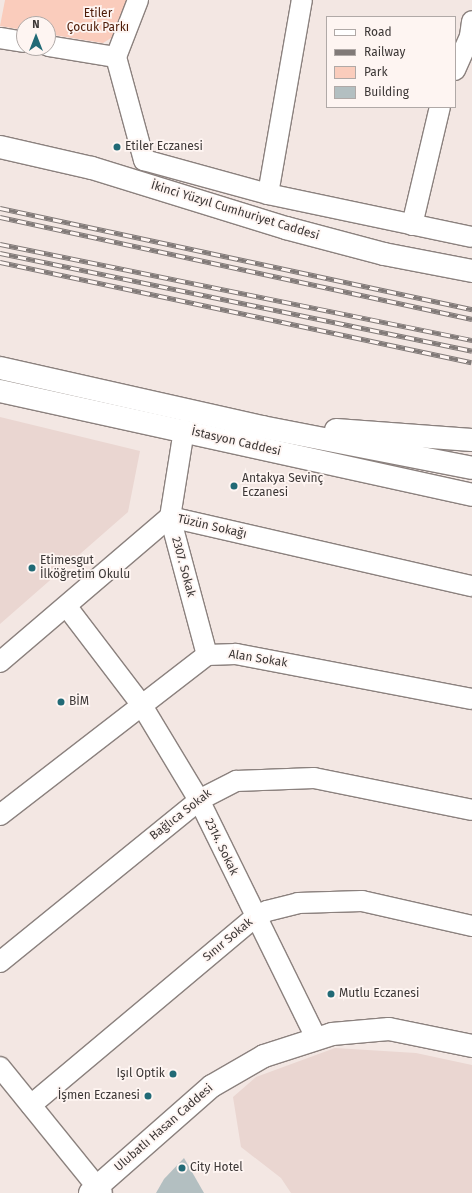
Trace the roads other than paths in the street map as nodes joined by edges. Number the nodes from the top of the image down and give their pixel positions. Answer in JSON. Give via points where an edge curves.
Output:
{"nodes":[{"id":1,"x":138,"y":0,"type":"edge"},
{"id":2,"x":302,"y":0,"type":"edge"},
{"id":3,"x":472,"y":21,"type":"edge"},
{"id":4,"x":0,"y":38,"type":"edge"},
{"id":5,"x":16,"y":41,"type":"edge"},
{"id":6,"x":56,"y":47,"type":"edge"},
{"id":7,"x":116,"y":57,"type":"junction"},
{"id":8,"x":463,"y":69,"type":"edge"},
{"id":9,"x":440,"y":108,"type":"edge"},
{"id":10,"x":0,"y":147,"type":"edge"},
{"id":11,"x":268,"y":194,"type":"junction"},
{"id":12,"x":412,"y":225,"type":"junction"},
{"id":13,"x":472,"y":237,"type":"edge"},
{"id":14,"x":472,"y":271,"type":"edge"},
{"id":15,"x":0,"y":368,"type":"edge"},
{"id":16,"x":0,"y":391,"type":"edge"},
{"id":17,"x":262,"y":427,"type":"junction"},
{"id":18,"x":184,"y":430,"type":"junction"},
{"id":19,"x":472,"y":440,"type":"edge"},
{"id":20,"x":472,"y":468,"type":"edge"},
{"id":21,"x":472,"y":495,"type":"edge"},
{"id":22,"x":170,"y":517,"type":"junction"},
{"id":23,"x":472,"y":586,"type":"edge"},
{"id":24,"x":67,"y":607,"type":"junction"},
{"id":25,"x":207,"y":655,"type":"junction"},
{"id":26,"x":0,"y":662,"type":"edge"},
{"id":27,"x":472,"y":699,"type":"edge"},
{"id":28,"x":141,"y":704,"type":"junction"},
{"id":29,"x":198,"y":800,"type":"junction"},
{"id":30,"x":472,"y":810,"type":"edge"},
{"id":31,"x":0,"y":815,"type":"edge"},
{"id":32,"x":256,"y":917,"type":"junction"},
{"id":33,"x":472,"y":926,"type":"edge"},
{"id":34,"x":0,"y":962,"type":"edge"},
{"id":35,"x":316,"y":1038,"type":"junction"},
{"id":36,"x":472,"y":1046,"type":"edge"},
{"id":37,"x":0,"y":1067,"type":"edge"},
{"id":38,"x":31,"y":1104,"type":"junction"},
{"id":39,"x":96,"y":1191,"type":"edge"}],
"edges":[{"from":1,"to":7,"type":"street"},
{"from":2,"to":11,"type":"street"},
{"from":3,"to":8,"type":"street"},
{"from":4,"to":5,"type":"street"},
{"from":6,"to":7,"type":"street"},
{"from":7,"to":11,"type":"street","via":[[144,160]]},
{"from":9,"to":12,"type":"street"},
{"from":10,"to":14,"type":"main road","name":"İkinci Yüzyıl Cumhuriyet Caddesi","via":[[92,168],[301,232],[384,254]]},
{"from":11,"to":12,"type":"street"},
{"from":12,"to":13,"type":"street"},
{"from":15,"to":17,"type":"main road","name":"İstasyon Caddesi"},
{"from":16,"to":18,"type":"main road","name":"İstasyon Caddesi"},
{"from":17,"to":19,"type":"main road"},
{"from":17,"to":20,"type":"main road","name":"İstasyon Caddesi"},
{"from":18,"to":21,"type":"main road","name":"İstasyon Caddesi"},
{"from":18,"to":22,"type":"street","name":"2307. Sokak"},
{"from":22,"to":23,"type":"street","name":"Tüzün Sokağı"},
{"from":22,"to":24,"type":"street","name":"Tüzün Sokağı"},
{"from":22,"to":25,"type":"street","name":"2307. Sokak"},
{"from":24,"to":26,"type":"street","name":"Tüzün Sokağı"},
{"from":24,"to":28,"type":"street","name":"2314. Sokak"},
{"from":25,"to":27,"type":"street","name":"Alan Sokak","via":[[236,654]]},
{"from":25,"to":28,"type":"street"},
{"from":28,"to":29,"type":"street","name":"2314. Sokak"},
{"from":28,"to":31,"type":"street"},
{"from":29,"to":30,"type":"street","name":"Bağlıca Sokak","via":[[236,781],[301,777]]},
{"from":29,"to":32,"type":"street","name":"2314. Sokak"},
{"from":29,"to":34,"type":"street","name":"Bağlıca Sokak"},
{"from":32,"to":33,"type":"street","name":"Sınır Sokak","via":[[281,906],[342,900]]},
{"from":32,"to":35,"type":"street","name":"2314. Sokak"},
{"from":32,"to":38,"type":"street","name":"Sınır Sokak"},
{"from":35,"to":36,"type":"main road","name":"Ulubatlı Hasan Caddesi","via":[[332,1034],[389,1029]]},
{"from":35,"to":39,"type":"main road","name":"Ulubatlı Hasan Caddesi","via":[[264,1056],[212,1086]]},
{"from":37,"to":38,"type":"street"},
{"from":38,"to":39,"type":"street"}]}
